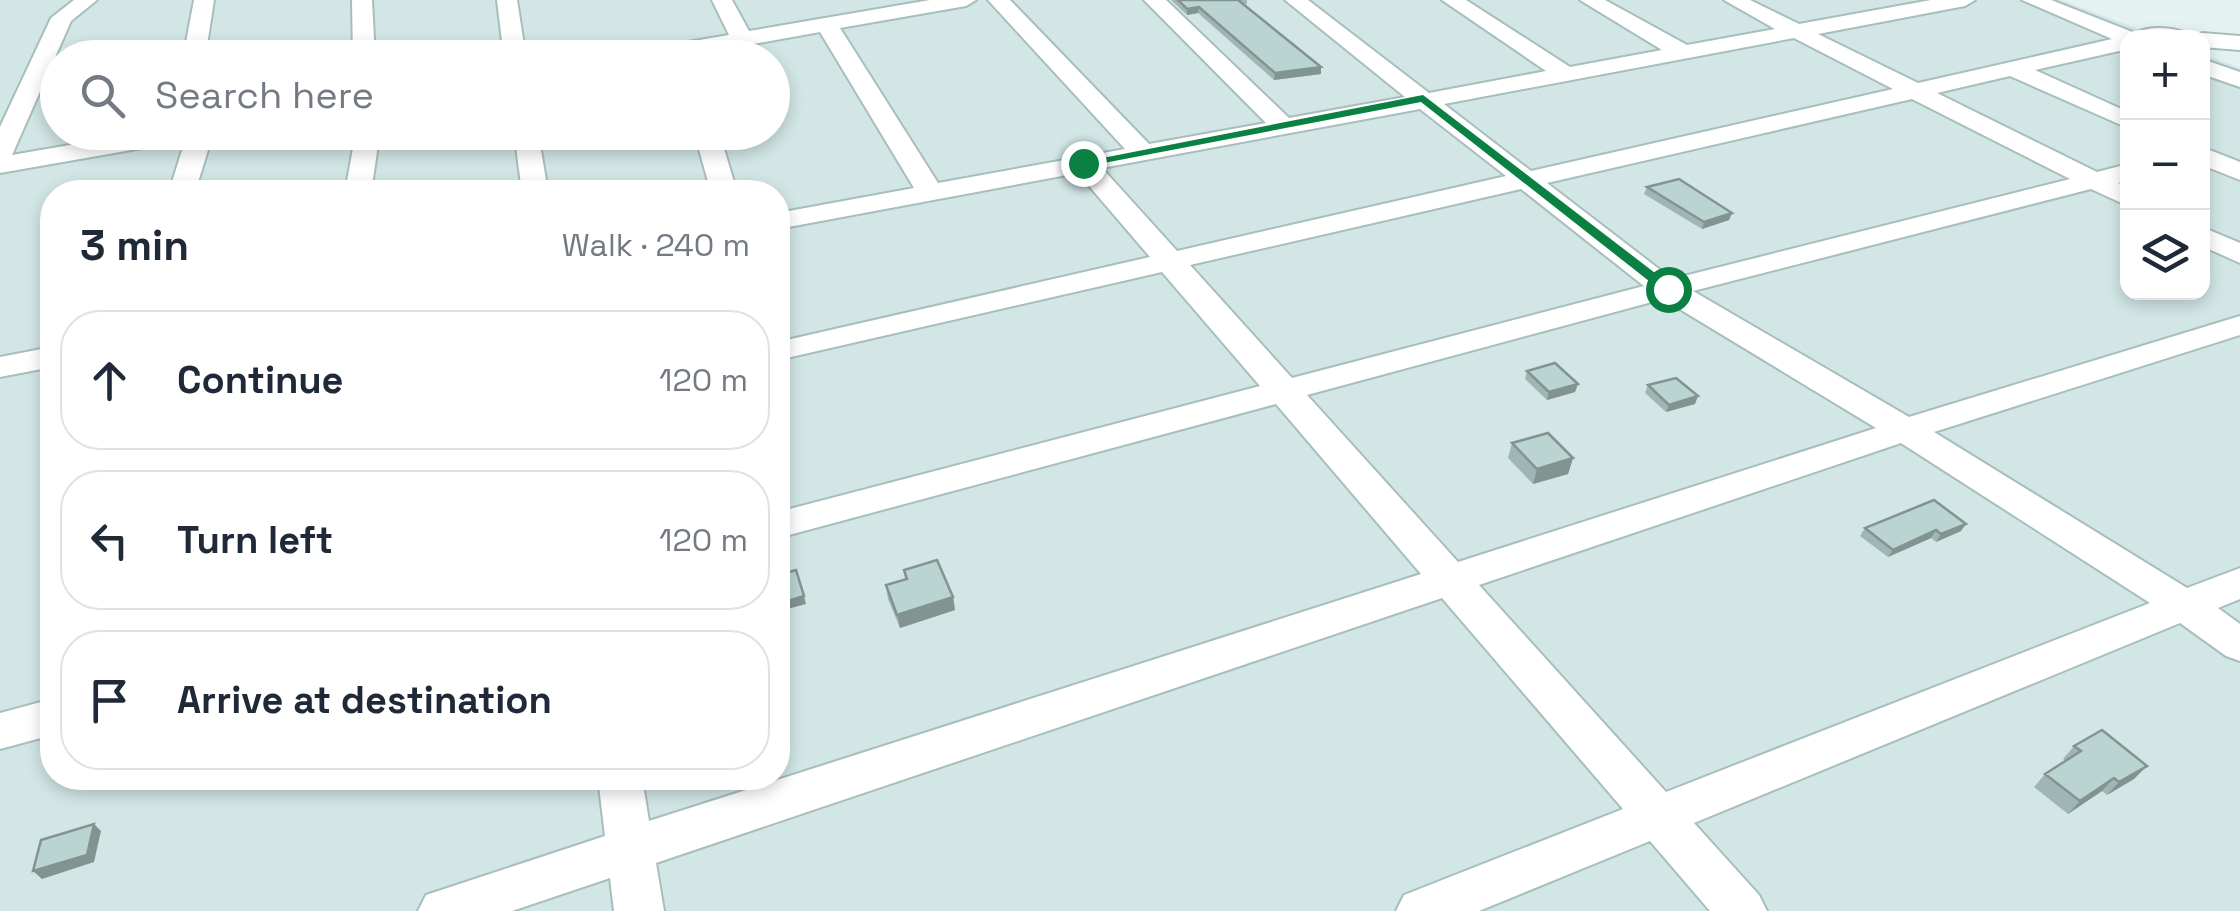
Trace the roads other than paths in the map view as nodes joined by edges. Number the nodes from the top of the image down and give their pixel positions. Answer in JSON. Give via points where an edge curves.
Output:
{"nodes":[{"id":1,"x":87,"y":0,"type":"edge"},
{"id":2,"x":204,"y":0,"type":"edge"},
{"id":3,"x":362,"y":0,"type":"edge"},
{"id":4,"x":507,"y":0,"type":"edge"},
{"id":5,"x":722,"y":0,"type":"edge"},
{"id":6,"x":966,"y":0,"type":"edge"},
{"id":7,"x":998,"y":0,"type":"edge"},
{"id":8,"x":1154,"y":0,"type":"edge"},
{"id":9,"x":1295,"y":0,"type":"edge"},
{"id":10,"x":1452,"y":0,"type":"edge"},
{"id":11,"x":1590,"y":0,"type":"edge"},
{"id":12,"x":1734,"y":0,"type":"edge"},
{"id":13,"x":1871,"y":0,"type":"edge"},
{"id":14,"x":1965,"y":0,"type":"edge"},
{"id":15,"x":2032,"y":0,"type":"edge"},
{"id":16,"x":871,"y":8,"type":"edge"},
{"id":17,"x":1896,"y":12,"type":"junction"},
{"id":18,"x":826,"y":24,"type":"junction"},
{"id":19,"x":1791,"y":29,"type":"junction"},
{"id":20,"x":2120,"y":37,"type":"edge"},
{"id":21,"x":742,"y":39,"type":"junction"},
{"id":22,"x":52,"y":40,"type":"edge"},
{"id":23,"x":197,"y":40,"type":"edge"},
{"id":24,"x":363,"y":40,"type":"edge"},
{"id":25,"x":513,"y":40,"type":"edge"},
{"id":26,"x":738,"y":40,"type":"edge"},
{"id":27,"x":2210,"y":41,"type":"edge"},
{"id":28,"x":2120,"y":42,"type":"edge"},
{"id":29,"x":2240,"y":44,"type":"edge"},
{"id":30,"x":1679,"y":50,"type":"junction"},
{"id":31,"x":40,"y":66,"type":"edge"},
{"id":32,"x":2010,"y":68,"type":"junction"},
{"id":33,"x":2210,"y":69,"type":"edge"},
{"id":34,"x":1563,"y":72,"type":"junction"},
{"id":35,"x":2240,"y":80,"type":"edge"},
{"id":36,"x":1909,"y":90,"type":"junction"},
{"id":37,"x":1423,"y":99,"type":"junction"},
{"id":38,"x":2126,"y":120,"type":"edge"},
{"id":39,"x":1282,"y":126,"type":"junction"},
{"id":40,"x":87,"y":150,"type":"edge"},
{"id":41,"x":195,"y":150,"type":"edge"},
{"id":42,"x":365,"y":150,"type":"edge"},
{"id":43,"x":529,"y":150,"type":"edge"},
{"id":44,"x":711,"y":150,"type":"edge"},
{"id":45,"x":2240,"y":150,"type":"edge"},
{"id":46,"x":1142,"y":152,"type":"junction"},
{"id":47,"x":0,"y":154,"type":"edge"},
{"id":48,"x":2210,"y":155,"type":"edge"},
{"id":49,"x":2210,"y":159,"type":"edge"},
{"id":50,"x":1083,"y":163,"type":"junction"},
{"id":51,"x":0,"y":165,"type":"edge"},
{"id":52,"x":2240,"y":172,"type":"edge"},
{"id":53,"x":2120,"y":174,"type":"edge"},
{"id":54,"x":1525,"y":178,"type":"junction"},
{"id":55,"x":186,"y":180,"type":"edge"},
{"id":56,"x":360,"y":180,"type":"edge"},
{"id":57,"x":533,"y":180,"type":"edge"},
{"id":58,"x":720,"y":180,"type":"edge"},
{"id":59,"x":2090,"y":180,"type":"junction"},
{"id":60,"x":930,"y":192,"type":"junction"},
{"id":61,"x":2120,"y":194,"type":"edge"},
{"id":62,"x":790,"y":219,"type":"edge"},
{"id":63,"x":2210,"y":240,"type":"edge"},
{"id":64,"x":2240,"y":254,"type":"edge"},
{"id":65,"x":1168,"y":261,"type":"junction"},
{"id":66,"x":1668,"y":289,"type":"junction"},
{"id":67,"x":2240,"y":325,"type":"edge"},
{"id":68,"x":790,"y":348,"type":"edge"},
{"id":69,"x":40,"y":359,"type":"edge"},
{"id":70,"x":0,"y":367,"type":"edge"},
{"id":71,"x":1284,"y":391,"type":"junction"},
{"id":72,"x":1905,"y":430,"type":"junction"},
{"id":73,"x":790,"y":522,"type":"edge"},
{"id":74,"x":1450,"y":580,"type":"junction"},
{"id":75,"x":2240,"y":582,"type":"edge"},
{"id":76,"x":2184,"y":605,"type":"junction"},
{"id":77,"x":2240,"y":645,"type":"edge"},
{"id":78,"x":40,"y":721,"type":"edge"},
{"id":79,"x":0,"y":731,"type":"edge"},
{"id":80,"x":622,"y":790,"type":"edge"},
{"id":81,"x":1658,"y":816,"type":"junction"},
{"id":82,"x":630,"y":849,"type":"junction"},
{"id":83,"x":443,"y":911,"type":"edge"},
{"id":84,"x":640,"y":911,"type":"edge"},
{"id":85,"x":1421,"y":911,"type":"edge"},
{"id":86,"x":1742,"y":911,"type":"edge"}],
"edges":[{"from":1,"to":22,"type":"street","via":[[62,18]]},
{"from":2,"to":23,"type":"street"},
{"from":3,"to":24,"type":"street"},
{"from":4,"to":25,"type":"street"},
{"from":5,"to":21,"type":"street"},
{"from":6,"to":16,"type":"street"},
{"from":7,"to":46,"type":"street"},
{"from":8,"to":39,"type":"street"},
{"from":9,"to":37,"type":"street"},
{"from":10,"to":34,"type":"street"},
{"from":11,"to":30,"type":"street"},
{"from":12,"to":19,"type":"street"},
{"from":13,"to":17,"type":"street"},
{"from":14,"to":17,"type":"street"},
{"from":15,"to":20,"type":"street"},
{"from":16,"to":18,"type":"street"},
{"from":17,"to":19,"type":"street"},
{"from":18,"to":21,"type":"street"},
{"from":18,"to":60,"type":"street"},
{"from":19,"to":30,"type":"street"},
{"from":19,"to":36,"type":"street"},
{"from":21,"to":26,"type":"street"},
{"from":27,"to":29,"type":"street"},
{"from":28,"to":32,"type":"street"},
{"from":30,"to":34,"type":"street"},
{"from":31,"to":47,"type":"street"},
{"from":32,"to":36,"type":"street"},
{"from":32,"to":38,"type":"street"},
{"from":33,"to":35,"type":"street"},
{"from":34,"to":37,"type":"street"},
{"from":36,"to":54,"type":"street"},
{"from":36,"to":59,"type":"street"},
{"from":37,"to":39,"type":"street"},
{"from":37,"to":54,"type":"street"},
{"from":39,"to":46,"type":"street"},
{"from":40,"to":51,"type":"street"},
{"from":41,"to":55,"type":"street"},
{"from":42,"to":56,"type":"street"},
{"from":43,"to":57,"type":"street"},
{"from":44,"to":58,"type":"street"},
{"from":45,"to":48,"type":"street"},
{"from":46,"to":50,"type":"street"},
{"from":49,"to":52,"type":"street"},
{"from":50,"to":60,"type":"street"},
{"from":50,"to":65,"type":"street"},
{"from":53,"to":59,"type":"street"},
{"from":54,"to":65,"type":"street"},
{"from":54,"to":66,"type":"street"},
{"from":59,"to":61,"type":"street"},
{"from":59,"to":66,"type":"street"},
{"from":60,"to":62,"type":"street"},
{"from":63,"to":64,"type":"street"},
{"from":65,"to":68,"type":"street"},
{"from":65,"to":71,"type":"street"},
{"from":66,"to":71,"type":"street"},
{"from":66,"to":72,"type":"street"},
{"from":67,"to":72,"type":"street"},
{"from":69,"to":70,"type":"street"},
{"from":71,"to":73,"type":"street"},
{"from":71,"to":74,"type":"street"},
{"from":72,"to":74,"type":"street"},
{"from":72,"to":76,"type":"street"},
{"from":74,"to":81,"type":"street"},
{"from":74,"to":82,"type":"street"},
{"from":75,"to":76,"type":"street"},
{"from":76,"to":77,"type":"street"},
{"from":76,"to":81,"type":"street"},
{"from":78,"to":79,"type":"street"},
{"from":80,"to":82,"type":"street"},
{"from":81,"to":85,"type":"street"},
{"from":81,"to":86,"type":"street"},
{"from":82,"to":83,"type":"street"},
{"from":82,"to":84,"type":"street"}]}
